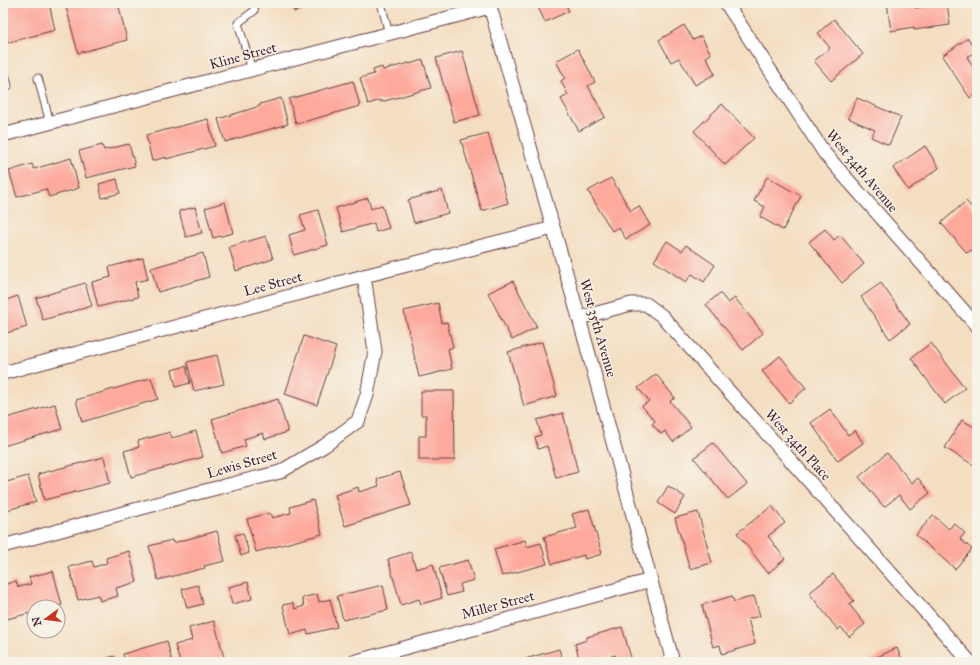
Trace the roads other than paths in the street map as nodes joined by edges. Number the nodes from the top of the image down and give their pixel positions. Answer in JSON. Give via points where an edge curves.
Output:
{"nodes":[{"id":1,"x":255,"y":3,"type":"edge"},
{"id":2,"x":381,"y":3,"type":"edge"},
{"id":3,"x":726,"y":3,"type":"edge"},
{"id":4,"x":490,"y":5,"type":"edge"},
{"id":5,"x":389,"y":34,"type":"junction"},
{"id":6,"x":3,"y":67,"type":"edge"},
{"id":7,"x":252,"y":70,"type":"junction"},
{"id":8,"x":38,"y":78,"type":"dead end"},
{"id":9,"x":8,"y":86,"type":"dead end"},
{"id":10,"x":50,"y":123,"type":"junction"},
{"id":11,"x":3,"y":135,"type":"edge"},
{"id":12,"x":553,"y":228,"type":"junction"},
{"id":13,"x":364,"y":276,"type":"junction"},
{"id":14,"x":579,"y":318,"type":"junction"},
{"id":15,"x":977,"y":326,"type":"edge"},
{"id":16,"x":3,"y":373,"type":"edge"},
{"id":17,"x":3,"y":546,"type":"edge"},
{"id":18,"x":651,"y":580,"type":"junction"},
{"id":19,"x":353,"y":662,"type":"edge"},
{"id":20,"x":673,"y":662,"type":"edge"},
{"id":21,"x":970,"y":662,"type":"edge"}],
"edges":[{"from":1,"to":7,"type":"lane","via":[[254,11],[238,23]]},
{"from":2,"to":5,"type":"lane"},
{"from":3,"to":15,"type":"street","name":"West 34th Avenue","via":[[824,154]]},
{"from":4,"to":5,"type":"street","name":"Kline Street"},
{"from":4,"to":12,"type":"street","name":"West 35th Avenue"},
{"from":5,"to":7,"type":"street","name":"Kline Street"},
{"from":6,"to":9,"type":"lane"},
{"from":7,"to":10,"type":"street","name":"Kline Street"},
{"from":8,"to":10,"type":"lane"},
{"from":10,"to":11,"type":"street","name":"Kline Street"},
{"from":12,"to":13,"type":"street","name":"Lee Street"},
{"from":12,"to":14,"type":"street","name":"West 35th Avenue"},
{"from":13,"to":16,"type":"street","name":"Lee Street"},
{"from":13,"to":17,"type":"street","name":"Lewis Street","via":[[375,351],[367,395],[358,421],[324,446],[280,472]]},
{"from":14,"to":18,"type":"street","name":"West 35th Avenue"},
{"from":14,"to":21,"type":"street","name":"West 34th Place","via":[[631,304],[646,304],[662,316]]},
{"from":18,"to":19,"type":"street","name":"Miller Street"},
{"from":18,"to":20,"type":"street","name":"West 35th Avenue"}]}
